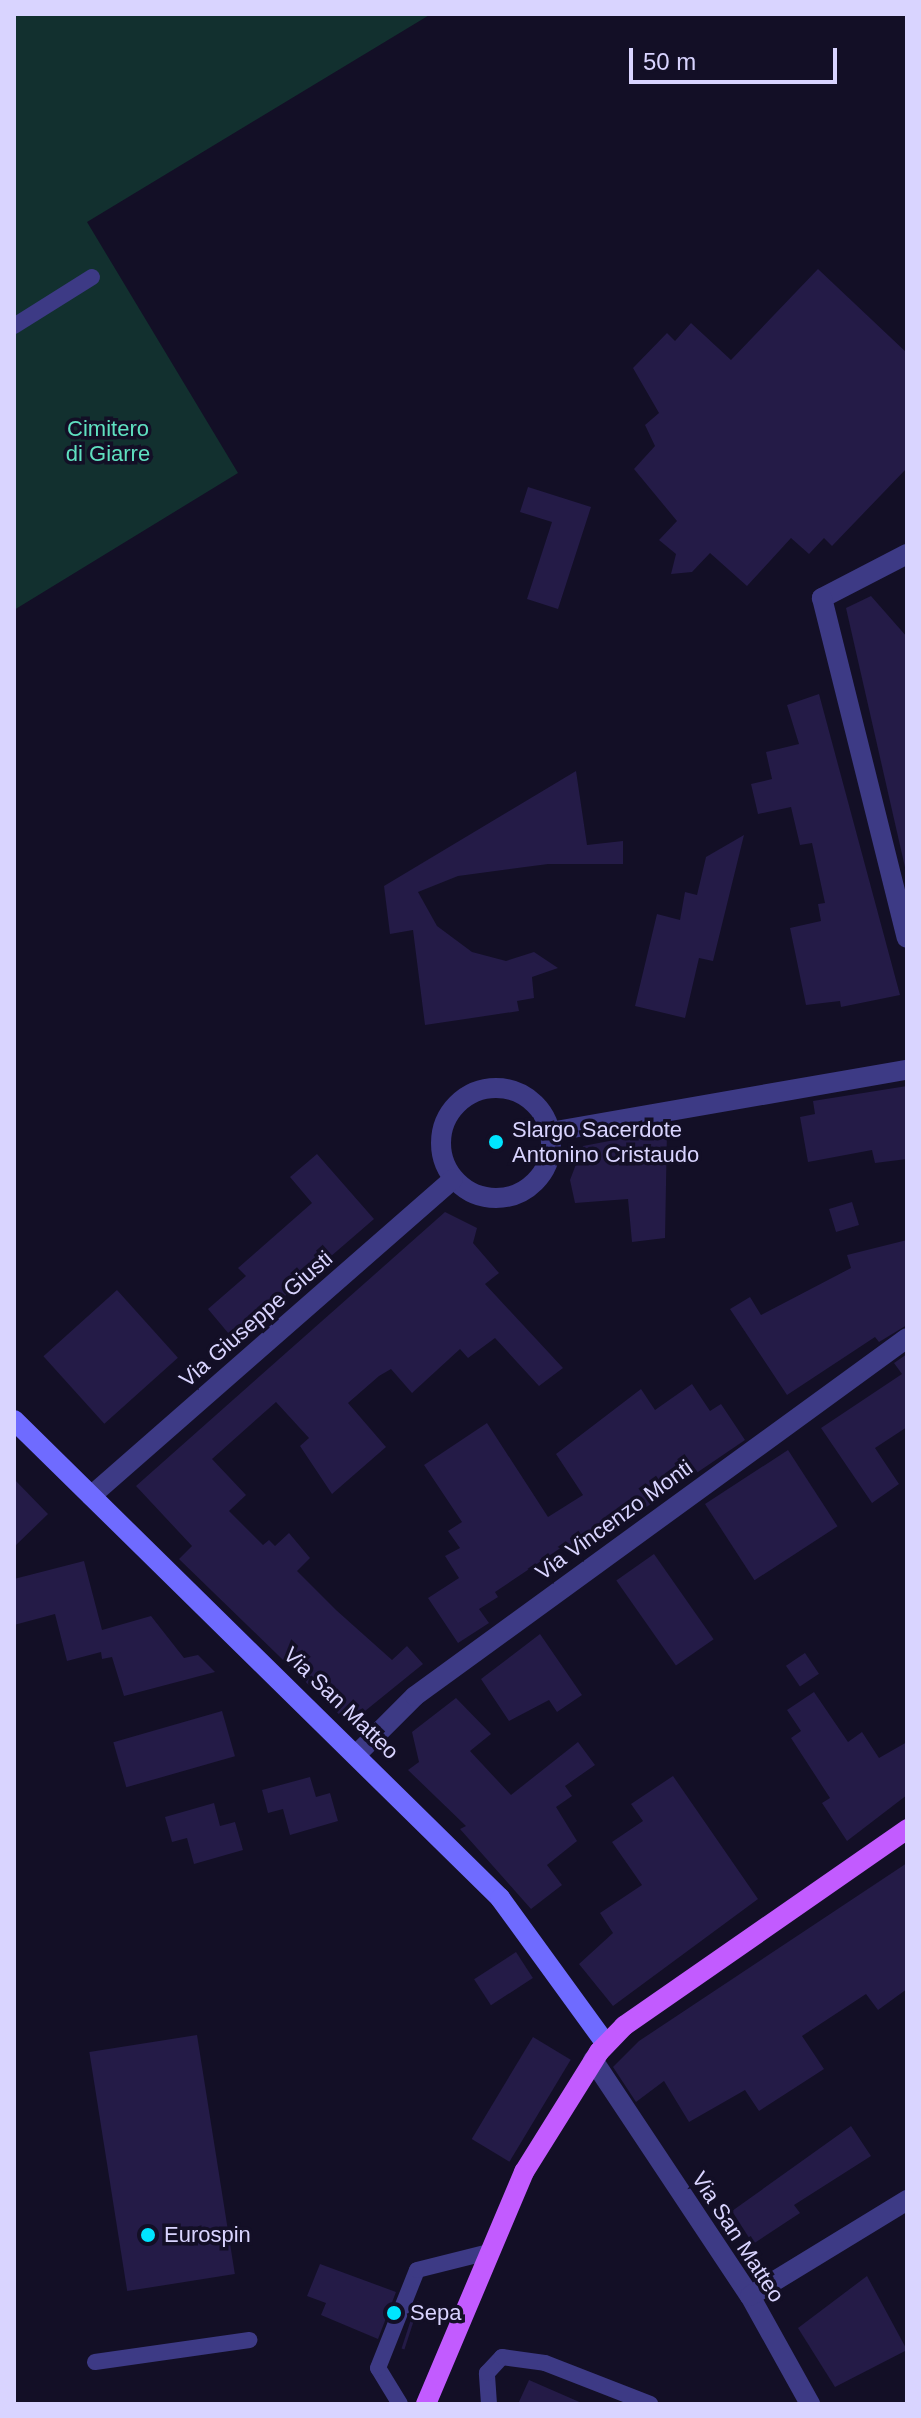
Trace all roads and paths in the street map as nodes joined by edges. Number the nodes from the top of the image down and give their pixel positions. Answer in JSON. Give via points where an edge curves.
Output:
{"nodes":[{"id":1,"x":92,"y":277,"type":"dead end"},
{"id":2,"x":14,"y":326,"type":"edge"},
{"id":3,"x":907,"y":554,"type":"edge"},
{"id":4,"x":907,"y":938,"type":"edge"},
{"id":5,"x":907,"y":1070,"type":"edge"},
{"id":6,"x":550,"y":1132,"type":"junction"},
{"id":7,"x":453,"y":1179,"type":"junction"},
{"id":8,"x":907,"y":1338,"type":"edge"},
{"id":9,"x":14,"y":1420,"type":"edge"},
{"id":10,"x":91,"y":1496,"type":"junction"},
{"id":11,"x":359,"y":1752,"type":"junction"},
{"id":12,"x":907,"y":1829,"type":"edge"},
{"id":13,"x":600,"y":2052,"type":"junction"},
{"id":14,"x":907,"y":2200,"type":"edge"},
{"id":15,"x":485,"y":2253,"type":"junction"},
{"id":16,"x":750,"y":2296,"type":"junction"},
{"id":17,"x":249,"y":2340,"type":"dead end"},
{"id":18,"x":95,"y":2362,"type":"dead end"},
{"id":19,"x":443,"y":2365,"type":"junction"},
{"id":20,"x":400,"y":2404,"type":"edge"},
{"id":21,"x":426,"y":2404,"type":"edge"},
{"id":22,"x":434,"y":2404,"type":"edge"},
{"id":23,"x":489,"y":2404,"type":"edge"},
{"id":24,"x":650,"y":2404,"type":"edge"},
{"id":25,"x":810,"y":2404,"type":"edge"}],
"edges":[{"from":1,"to":2,"type":"lane"},
{"from":3,"to":4,"type":"street","via":[[822,598]]},
{"from":5,"to":6,"type":"street"},
{"from":6,"to":7,"type":"street","via":[[548,1161],[520,1193],[491,1198]]},
{"from":6,"to":7,"type":"street","via":[[527,1097],[500,1088],[472,1093],[449,1112],[440,1138]]},
{"from":7,"to":10,"type":"street","name":"Via Giuseppe Giusti"},
{"from":8,"to":11,"type":"street","name":"Via Vincenzo Monti","via":[[415,1696]]},
{"from":9,"to":10,"type":"street","name":"Via San Matteo"},
{"from":10,"to":11,"type":"street","name":"Via San Matteo"},
{"from":11,"to":13,"type":"street","name":"Via San Matteo","via":[[500,1898]]},
{"from":12,"to":13,"type":"main road"},
{"from":13,"to":15,"type":"main road","via":[[524,2172]]},
{"from":13,"to":16,"type":"street","name":"Via San Matteo"},
{"from":14,"to":16,"type":"street"},
{"from":15,"to":19,"type":"main road"},
{"from":15,"to":20,"type":"lane","via":[[417,2270],[378,2368]]},
{"from":16,"to":25,"type":"street","name":"Via San Matteo"},
{"from":17,"to":18,"type":"lane"},
{"from":19,"to":21,"type":"main road"},
{"from":19,"to":22,"type":"main road"},
{"from":23,"to":24,"type":"lane","via":[[487,2373],[502,2357],[545,2363]]}]}
